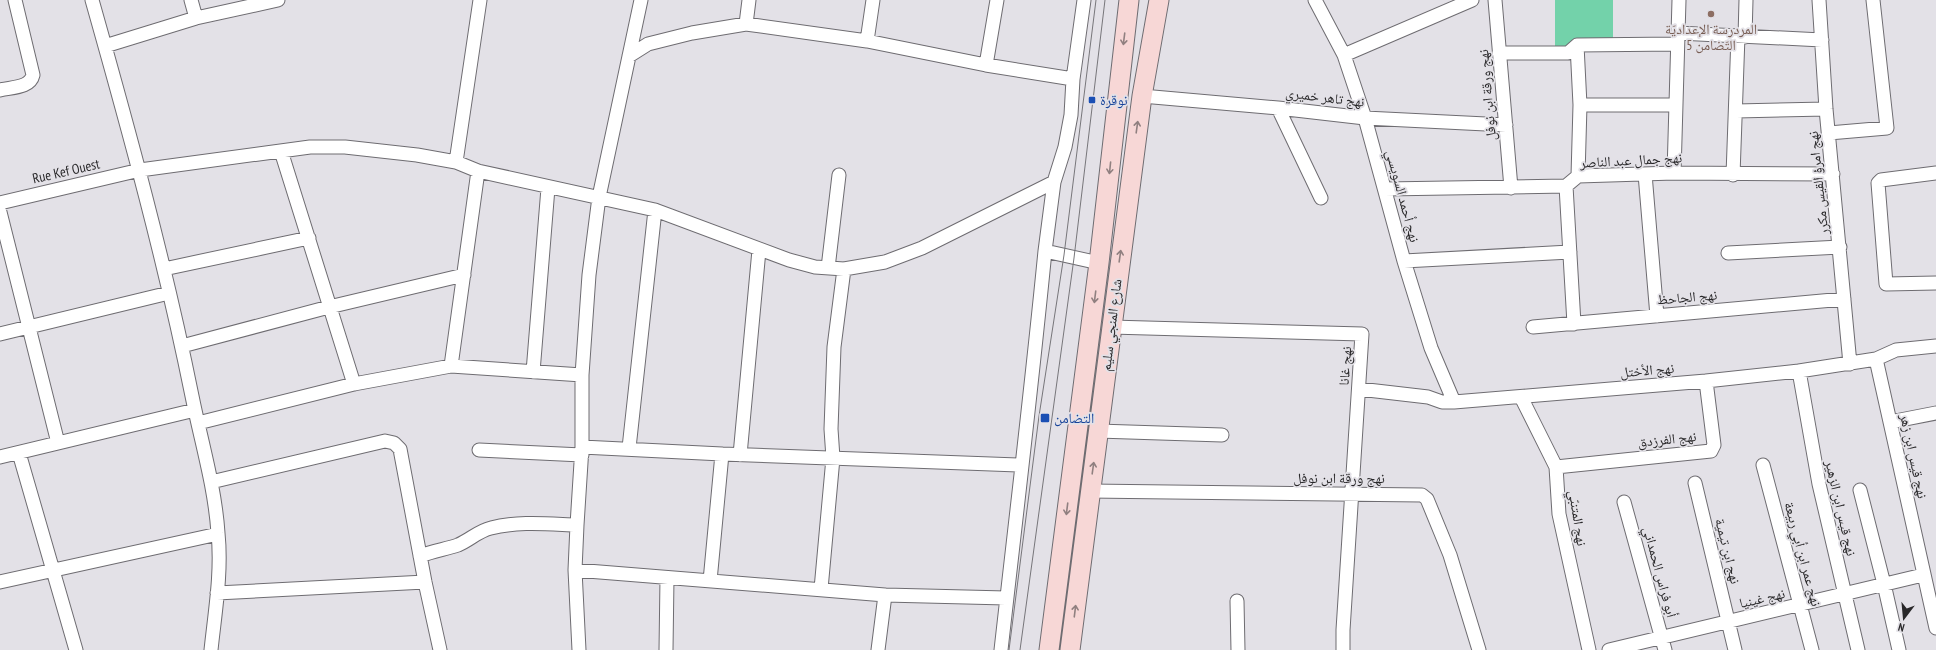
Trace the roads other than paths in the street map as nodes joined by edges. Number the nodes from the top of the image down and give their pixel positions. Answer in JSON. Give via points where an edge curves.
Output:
{"nodes":[{"id":1,"x":15,"y":0,"type":"edge"},
{"id":2,"x":92,"y":0,"type":"edge"},
{"id":3,"x":192,"y":0,"type":"edge"},
{"id":4,"x":480,"y":0,"type":"edge"},
{"id":5,"x":641,"y":0,"type":"edge"},
{"id":6,"x":749,"y":0,"type":"edge"},
{"id":7,"x":872,"y":0,"type":"edge"},
{"id":8,"x":997,"y":0,"type":"edge"},
{"id":9,"x":1084,"y":0,"type":"edge"},
{"id":10,"x":1129,"y":0,"type":"edge"},
{"id":11,"x":1159,"y":0,"type":"edge"},
{"id":12,"x":1315,"y":0,"type":"edge"},
{"id":13,"x":1472,"y":0,"type":"edge"},
{"id":14,"x":1495,"y":0,"type":"edge"},
{"id":15,"x":1679,"y":0,"type":"edge"},
{"id":16,"x":1746,"y":0,"type":"edge"},
{"id":17,"x":1819,"y":0,"type":"edge"},
{"id":18,"x":1873,"y":0,"type":"edge"},
{"id":19,"x":271,"y":1,"type":"edge"},
{"id":20,"x":196,"y":18,"type":"junction"},
{"id":21,"x":746,"y":24,"type":"junction"},
{"id":22,"x":1741,"y":37,"type":"junction"},
{"id":23,"x":1677,"y":39,"type":"junction"},
{"id":24,"x":1822,"y":40,"type":"junction"},
{"id":25,"x":867,"y":41,"type":"junction"},
{"id":26,"x":1577,"y":44,"type":"junction"},
{"id":27,"x":105,"y":46,"type":"junction"},
{"id":28,"x":1499,"y":53,"type":"junction"},
{"id":29,"x":1344,"y":55,"type":"junction"},
{"id":30,"x":629,"y":56,"type":"junction"},
{"id":31,"x":986,"y":65,"type":"junction"},
{"id":32,"x":1073,"y":79,"type":"junction"},
{"id":33,"x":0,"y":90,"type":"edge"},
{"id":34,"x":1142,"y":96,"type":"junction"},
{"id":35,"x":1580,"y":105,"type":"junction"},
{"id":36,"x":1676,"y":105,"type":"junction"},
{"id":37,"x":1278,"y":108,"type":"junction"},
{"id":38,"x":1826,"y":109,"type":"junction"},
{"id":39,"x":1736,"y":111,"type":"junction"},
{"id":40,"x":1365,"y":118,"type":"junction"},
{"id":41,"x":1506,"y":125,"type":"junction"},
{"id":42,"x":1829,"y":133,"type":"junction"},
{"id":43,"x":281,"y":151,"type":"junction"},
{"id":44,"x":456,"y":162,"type":"junction"},
{"id":45,"x":140,"y":170,"type":"junction"},
{"id":46,"x":478,"y":171,"type":"junction"},
{"id":47,"x":1674,"y":173,"type":"junction"},
{"id":48,"x":1936,"y":173,"type":"edge"},
{"id":49,"x":1645,"y":174,"type":"junction"},
{"id":50,"x":1833,"y":174,"type":"junction"},
{"id":51,"x":839,"y":175,"type":"dead end"},
{"id":52,"x":1733,"y":175,"type":"junction"},
{"id":53,"x":1578,"y":176,"type":"junction"},
{"id":54,"x":1054,"y":182,"type":"junction"},
{"id":55,"x":1566,"y":186,"type":"junction"},
{"id":56,"x":548,"y":188,"type":"junction"},
{"id":57,"x":1511,"y":188,"type":"junction"},
{"id":58,"x":1385,"y":189,"type":"junction"},
{"id":59,"x":599,"y":197,"type":"junction"},
{"id":60,"x":1321,"y":198,"type":"dead end"},
{"id":61,"x":0,"y":202,"type":"edge"},
{"id":62,"x":655,"y":210,"type":"junction"},
{"id":63,"x":0,"y":212,"type":"edge"},
{"id":64,"x":309,"y":238,"type":"junction"},
{"id":65,"x":1840,"y":247,"type":"junction"},
{"id":66,"x":759,"y":250,"type":"junction"},
{"id":67,"x":1045,"y":251,"type":"junction"},
{"id":68,"x":1570,"y":252,"type":"junction"},
{"id":69,"x":1728,"y":253,"type":"dead end"},
{"id":70,"x":1404,"y":261,"type":"junction"},
{"id":71,"x":1099,"y":263,"type":"junction"},
{"id":72,"x":828,"y":268,"type":"junction"},
{"id":73,"x":164,"y":269,"type":"junction"},
{"id":74,"x":844,"y":269,"type":"junction"},
{"id":75,"x":464,"y":276,"type":"junction"},
{"id":76,"x":1936,"y":283,"type":"edge"},
{"id":77,"x":169,"y":293,"type":"junction"},
{"id":78,"x":1844,"y":299,"type":"junction"},
{"id":79,"x":329,"y":307,"type":"junction"},
{"id":80,"x":1657,"y":316,"type":"junction"},
{"id":81,"x":1574,"y":324,"type":"junction"},
{"id":82,"x":29,"y":327,"type":"junction"},
{"id":83,"x":1111,"y":327,"type":"junction"},
{"id":84,"x":1533,"y":327,"type":"dead end"},
{"id":85,"x":0,"y":334,"type":"edge"},
{"id":86,"x":182,"y":346,"type":"junction"},
{"id":87,"x":1936,"y":346,"type":"edge"},
{"id":88,"x":1876,"y":359,"type":"junction"},
{"id":89,"x":1850,"y":364,"type":"junction"},
{"id":90,"x":451,"y":366,"type":"junction"},
{"id":91,"x":1799,"y":371,"type":"junction"},
{"id":92,"x":533,"y":372,"type":"junction"},
{"id":93,"x":582,"y":375,"type":"junction"},
{"id":94,"x":1706,"y":381,"type":"junction"},
{"id":95,"x":354,"y":384,"type":"junction"},
{"id":96,"x":1359,"y":389,"type":"junction"},
{"id":97,"x":1521,"y":397,"type":"junction"},
{"id":98,"x":1454,"y":402,"type":"junction"},
{"id":99,"x":195,"y":410,"type":"junction"},
{"id":100,"x":1936,"y":413,"type":"edge"},
{"id":101,"x":1890,"y":422,"type":"junction"},
{"id":102,"x":198,"y":424,"type":"junction"},
{"id":103,"x":1098,"y":431,"type":"junction"},
{"id":104,"x":1222,"y":436,"type":"dead end"},
{"id":105,"x":58,"y":443,"type":"junction"},
{"id":106,"x":629,"y":448,"type":"junction"},
{"id":107,"x":479,"y":450,"type":"dead end"},
{"id":108,"x":582,"y":451,"type":"junction"},
{"id":109,"x":19,"y":453,"type":"junction"},
{"id":110,"x":722,"y":454,"type":"junction"},
{"id":111,"x":740,"y":455,"type":"junction"},
{"id":112,"x":0,"y":457,"type":"edge"},
{"id":113,"x":833,"y":458,"type":"junction"},
{"id":114,"x":1021,"y":465,"type":"junction"},
{"id":115,"x":1763,"y":465,"type":"dead end"},
{"id":116,"x":1556,"y":467,"type":"junction"},
{"id":117,"x":211,"y":482,"type":"junction"},
{"id":118,"x":1695,"y":482,"type":"dead end"},
{"id":119,"x":1860,"y":490,"type":"dead end"},
{"id":120,"x":1090,"y":491,"type":"junction"},
{"id":121,"x":1351,"y":495,"type":"junction"},
{"id":122,"x":1624,"y":502,"type":"dead end"},
{"id":123,"x":576,"y":525,"type":"junction"},
{"id":124,"x":218,"y":534,"type":"junction"},
{"id":125,"x":420,"y":556,"type":"junction"},
{"id":126,"x":575,"y":570,"type":"junction"},
{"id":127,"x":52,"y":572,"type":"junction"},
{"id":128,"x":1923,"y":575,"type":"junction"},
{"id":129,"x":667,"y":578,"type":"junction"},
{"id":130,"x":710,"y":581,"type":"junction"},
{"id":131,"x":0,"y":582,"type":"edge"},
{"id":132,"x":425,"y":582,"type":"junction"},
{"id":133,"x":1884,"y":584,"type":"junction"},
{"id":134,"x":821,"y":589,"type":"junction"},
{"id":135,"x":1933,"y":593,"type":"edge"},
{"id":136,"x":217,"y":594,"type":"junction"},
{"id":137,"x":885,"y":594,"type":"junction"},
{"id":138,"x":1845,"y":595,"type":"junction"},
{"id":139,"x":1006,"y":598,"type":"junction"},
{"id":140,"x":1237,"y":601,"type":"dead end"},
{"id":141,"x":1800,"y":606,"type":"junction"},
{"id":142,"x":1729,"y":622,"type":"junction"},
{"id":143,"x":1936,"y":628,"type":"edge"},
{"id":144,"x":1663,"y":644,"type":"edge"},
{"id":145,"x":76,"y":650,"type":"edge"},
{"id":146,"x":211,"y":650,"type":"edge"},
{"id":147,"x":440,"y":650,"type":"edge"},
{"id":148,"x":579,"y":650,"type":"edge"},
{"id":149,"x":666,"y":650,"type":"edge"},
{"id":150,"x":878,"y":650,"type":"edge"},
{"id":151,"x":1001,"y":650,"type":"edge"},
{"id":152,"x":1050,"y":650,"type":"edge"},
{"id":153,"x":1070,"y":650,"type":"edge"},
{"id":154,"x":1238,"y":650,"type":"edge"},
{"id":155,"x":1343,"y":650,"type":"edge"},
{"id":156,"x":1479,"y":650,"type":"edge"},
{"id":157,"x":1589,"y":650,"type":"edge"},
{"id":158,"x":1608,"y":650,"type":"edge"},
{"id":159,"x":1735,"y":650,"type":"edge"},
{"id":160,"x":1812,"y":650,"type":"edge"},
{"id":161,"x":1858,"y":650,"type":"edge"},
{"id":162,"x":1898,"y":650,"type":"edge"}],
"edges":[{"from":1,"to":33,"type":"street","via":[[33,75],[27,84]]},
{"from":2,"to":27,"type":"street"},
{"from":3,"to":20,"type":"street"},
{"from":4,"to":44,"type":"street"},
{"from":5,"to":30,"type":"street"},
{"from":6,"to":21,"type":"street"},
{"from":7,"to":25,"type":"street"},
{"from":8,"to":31,"type":"street"},
{"from":9,"to":32,"type":"street"},
{"from":10,"to":71,"type":"main road","name":"شارع المنجي سليم","one_way":true},
{"from":11,"to":34,"type":"main road","name":"شارع المنجي سليم"},
{"from":12,"to":29,"type":"street","name":"نهج أحمد السويسي"},
{"from":13,"to":29,"type":"street"},
{"from":14,"to":28,"type":"street","name":"نهج ورقة ابن نوفل"},
{"from":15,"to":23,"type":"street"},
{"from":16,"to":22,"type":"street"},
{"from":17,"to":24,"type":"street","name":"نهج امرؤ القيس مكرر"},
{"from":18,"to":42,"type":"street","via":[[1887,128]]},
{"from":19,"to":20,"type":"street"},
{"from":20,"to":27,"type":"street"},
{"from":21,"to":25,"type":"street"},
{"from":21,"to":30,"type":"street","via":[[692,32],[648,44]]},
{"from":22,"to":23,"type":"street"},
{"from":22,"to":24,"type":"street"},
{"from":22,"to":39,"type":"street"},
{"from":23,"to":26,"type":"street"},
{"from":23,"to":36,"type":"street"},
{"from":24,"to":38,"type":"street","name":"نهج امرؤ القيس مكرر"},
{"from":25,"to":31,"type":"street"},
{"from":26,"to":28,"type":"street","via":[[1568,53]]},
{"from":26,"to":35,"type":"street"},
{"from":27,"to":45,"type":"street"},
{"from":28,"to":41,"type":"street","name":"نهج ورقة ابن نوفل"},
{"from":29,"to":40,"type":"street","name":"نهج أحمد السويسي"},
{"from":30,"to":59,"type":"street"},
{"from":31,"to":32,"type":"street"},
{"from":32,"to":54,"type":"street","via":[[1071,115]]},
{"from":34,"to":37,"type":"street","name":"نهج تاهر خميري"},
{"from":83,"to":34,"type":"main road","name":"شارع المنجي سليم","one_way":true},
{"from":35,"to":36,"type":"street"},
{"from":35,"to":53,"type":"street"},
{"from":36,"to":47,"type":"street"},
{"from":37,"to":40,"type":"street","name":"نهج تاهر خميري"},
{"from":37,"to":60,"type":"street"},
{"from":38,"to":39,"type":"street"},
{"from":38,"to":42,"type":"street","name":"نهج امرؤ القيس مكرر"},
{"from":39,"to":52,"type":"street"},
{"from":40,"to":41,"type":"street","name":"نهج تاهر خميري"},
{"from":40,"to":58,"type":"street","name":"نهج أحمد السويسي"},
{"from":41,"to":57,"type":"street","name":"نهج ورقة ابن نوفل"},
{"from":42,"to":50,"type":"street","name":"نهج امرؤ القيس مكرر"},
{"from":43,"to":44,"type":"street","name":"Rue Kef Ouest","via":[[310,147],[346,147]]},
{"from":43,"to":45,"type":"street","name":"Rue Kef Ouest"},
{"from":43,"to":64,"type":"street"},
{"from":44,"to":46,"type":"street","name":"Rue Kef Ouest"},
{"from":45,"to":61,"type":"street","name":"Rue Kef Ouest"},
{"from":45,"to":73,"type":"street"},
{"from":46,"to":56,"type":"street","name":"Rue Kef Ouest"},
{"from":46,"to":75,"type":"street"},
{"from":47,"to":49,"type":"street","name":"نهج جمال عبد الناصر"},
{"from":47,"to":52,"type":"street","name":"نهج جمال عبد الناصر"},
{"from":48,"to":76,"type":"street","via":[[1879,181],[1884,282]]},
{"from":49,"to":53,"type":"street","name":"نهج جمال عبد الناصر"},
{"from":49,"to":80,"type":"street"},
{"from":50,"to":52,"type":"street","name":"نهج جمال عبد الناصر"},
{"from":50,"to":65,"type":"street","name":"نهج امرؤ القيس مكرر"},
{"from":51,"to":72,"type":"street"},
{"from":53,"to":55,"type":"street","name":"نهج جمال عبد الناصر"},
{"from":54,"to":67,"type":"street"},
{"from":54,"to":74,"type":"street","name":"Rue Kef Ouest","via":[[922,248],[884,262]]},
{"from":55,"to":57,"type":"street","name":"نهج جمال عبد الناصر"},
{"from":55,"to":68,"type":"street"},
{"from":56,"to":59,"type":"street","name":"Rue Kef Ouest"},
{"from":56,"to":92,"type":"street"},
{"from":57,"to":58,"type":"street","name":"نهج جمال عبد الناصر"},
{"from":58,"to":70,"type":"street","name":"نهج أحمد السويسي"},
{"from":59,"to":62,"type":"street","name":"Rue Kef Ouest"},
{"from":59,"to":93,"type":"street","via":[[588,275]]},
{"from":62,"to":66,"type":"street","name":"Rue Kef Ouest"},
{"from":62,"to":106,"type":"street"},
{"from":63,"to":82,"type":"street"},
{"from":64,"to":73,"type":"street"},
{"from":64,"to":79,"type":"street"},
{"from":65,"to":69,"type":"street"},
{"from":65,"to":78,"type":"street","name":"نهج امرؤ القيس مكرر"},
{"from":66,"to":72,"type":"street","name":"Rue Kef Ouest","via":[[815,267]]},
{"from":66,"to":111,"type":"street"},
{"from":67,"to":71,"type":"street"},
{"from":67,"to":114,"type":"street"},
{"from":68,"to":70,"type":"street"},
{"from":68,"to":81,"type":"street"},
{"from":70,"to":98,"type":"street","name":"نهج أحمد السويسي","via":[[1431,348]]},
{"from":71,"to":152,"type":"main road","name":"شارع المنجي سليم","one_way":true},
{"from":72,"to":74,"type":"street","name":"Rue Kef Ouest"},
{"from":73,"to":77,"type":"street"},
{"from":74,"to":113,"type":"street","via":[[834,347],[831,429]]},
{"from":75,"to":79,"type":"street"},
{"from":75,"to":90,"type":"street"},
{"from":77,"to":82,"type":"street"},
{"from":77,"to":86,"type":"street"},
{"from":78,"to":80,"type":"street","name":"نهج الجاحظ"},
{"from":78,"to":89,"type":"street","name":"نهج امرؤ القيس مكرر"},
{"from":79,"to":86,"type":"street"},
{"from":79,"to":95,"type":"street"},
{"from":80,"to":81,"type":"street","name":"نهج الجاحظ"},
{"from":81,"to":84,"type":"street","name":"نهج الجاحظ"},
{"from":82,"to":85,"type":"street"},
{"from":82,"to":105,"type":"street"},
{"from":83,"to":96,"type":"street","name":"نهج غانا","via":[[1362,334]]},
{"from":83,"to":103,"type":"main road","name":"شارع المنجي سليم"},
{"from":86,"to":99,"type":"street"},
{"from":87,"to":88,"type":"street","name":"نهج الأختل","via":[[1894,350]]},
{"from":88,"to":89,"type":"street","name":"نهج الأختل"},
{"from":88,"to":101,"type":"street","name":"نهج قيس ابن زهر"},
{"from":89,"to":91,"type":"street","name":"نهج الأختل"},
{"from":90,"to":92,"type":"street"},
{"from":90,"to":95,"type":"street"},
{"from":91,"to":94,"type":"street","name":"نهج الأختل"},
{"from":91,"to":138,"type":"street","name":"نهج قيس ابن الزهير","via":[[1819,484]]},
{"from":92,"to":93,"type":"street"},
{"from":93,"to":108,"type":"street"},
{"from":94,"to":97,"type":"street","name":"نهج الأختل"},
{"from":94,"to":116,"type":"street","name":"نهج الفرزدق","via":[[1714,445],[1711,451]]},
{"from":95,"to":102,"type":"street"},
{"from":96,"to":98,"type":"street","name":"نهج الأختل"},
{"from":96,"to":121,"type":"street","name":"نهج غانا"},
{"from":97,"to":98,"type":"street","name":"نهج الأختل"},
{"from":97,"to":116,"type":"street","name":"نهج المتنبّي"},
{"from":99,"to":102,"type":"street"},
{"from":99,"to":105,"type":"street"},
{"from":100,"to":101,"type":"street"},
{"from":101,"to":128,"type":"street","name":"نهج قيس ابن زهر"},
{"from":102,"to":117,"type":"street"},
{"from":103,"to":104,"type":"street"},
{"from":120,"to":103,"type":"main road","name":"شارع المنجي سليم","one_way":true},
{"from":105,"to":109,"type":"street"},
{"from":106,"to":108,"type":"street"},
{"from":106,"to":110,"type":"street"},
{"from":107,"to":108,"type":"street"},
{"from":108,"to":123,"type":"street"},
{"from":109,"to":112,"type":"street"},
{"from":109,"to":127,"type":"street"},
{"from":110,"to":111,"type":"street"},
{"from":110,"to":130,"type":"street"},
{"from":111,"to":113,"type":"street"},
{"from":113,"to":114,"type":"street"},
{"from":113,"to":134,"type":"street"},
{"from":114,"to":139,"type":"street"},
{"from":115,"to":141,"type":"street","name":"نهج عمر ابن أبي ربيعة"},
{"from":116,"to":157,"type":"street","name":"نهج المتنبّي","via":[[1559,514]]},
{"from":117,"to":124,"type":"street"},
{"from":117,"to":125,"type":"street","via":[[385,442],[394,443],[400,449]]},
{"from":118,"to":142,"type":"street","name":"نهج ابن تيمية"},
{"from":119,"to":133,"type":"street"},
{"from":120,"to":121,"type":"street","name":"نهج ورقة ابن نوفل"},
{"from":153,"to":120,"type":"main road","name":"شارع المنجي سليم","one_way":true},
{"from":121,"to":155,"type":"street","name":"نهج غانا"},
{"from":121,"to":156,"type":"street","name":"نهج ورقة ابن نوفل","via":[[1419,494],[1427,498],[1450,555]]},
{"from":122,"to":144,"type":"street","name":"أبو فراس الحمداني"},
{"from":123,"to":125,"type":"street","via":[[509,524],[476,532],[457,545]]},
{"from":123,"to":126,"type":"street"},
{"from":124,"to":127,"type":"street"},
{"from":124,"to":136,"type":"street"},
{"from":125,"to":132,"type":"street"},
{"from":126,"to":129,"type":"street"},
{"from":126,"to":148,"type":"street"},
{"from":127,"to":131,"type":"street"},
{"from":127,"to":145,"type":"street"},
{"from":128,"to":133,"type":"street","name":"نهج غينيا"},
{"from":128,"to":135,"type":"street","name":"نهج قيس ابن زهر"},
{"from":129,"to":130,"type":"street"},
{"from":129,"to":149,"type":"street"},
{"from":130,"to":134,"type":"street"},
{"from":132,"to":136,"type":"street"},
{"from":132,"to":147,"type":"street"},
{"from":133,"to":138,"type":"street","name":"نهج غينيا"},
{"from":133,"to":162,"type":"street"},
{"from":134,"to":137,"type":"street"},
{"from":135,"to":143,"type":"street","name":"نهج قيس ابن زهر"},
{"from":136,"to":146,"type":"street"},
{"from":137,"to":139,"type":"street"},
{"from":137,"to":150,"type":"street"},
{"from":138,"to":141,"type":"street","name":"نهج غينيا"},
{"from":138,"to":161,"type":"street","name":"نهج قيس ابن الزهير"},
{"from":139,"to":151,"type":"street"},
{"from":140,"to":154,"type":"street"},
{"from":141,"to":142,"type":"street","name":"نهج غينيا"},
{"from":141,"to":160,"type":"street","name":"نهج عمر ابن أبي ربيعة"},
{"from":142,"to":144,"type":"street","name":"نهج غينيا"},
{"from":142,"to":159,"type":"street","name":"نهج ابن تيمية"},
{"from":144,"to":158,"type":"street","name":"نهج غينيا"}]}
